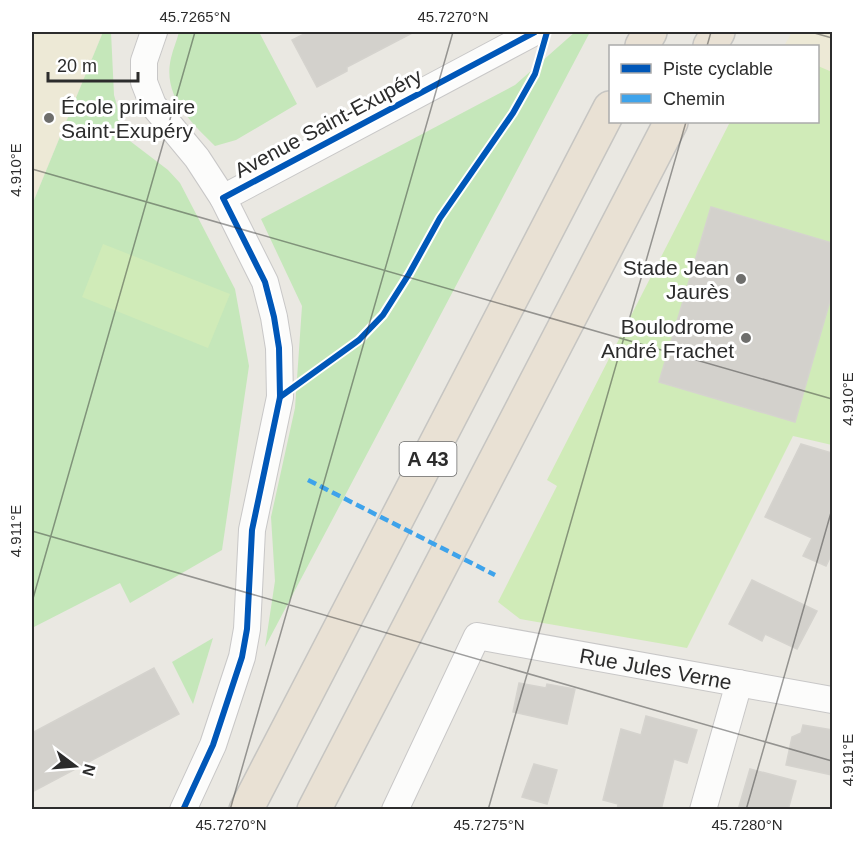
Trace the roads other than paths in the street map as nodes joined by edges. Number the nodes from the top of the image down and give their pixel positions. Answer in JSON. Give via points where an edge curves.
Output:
{"nodes":[{"id":1,"x":154,"y":32,"type":"edge"},
{"id":2,"x":535,"y":32,"type":"edge"},
{"id":3,"x":609,"y":110,"type":"edge"},
{"id":4,"x":670,"y":123,"type":"edge"},
{"id":5,"x":223,"y":198,"type":"junction"},
{"id":6,"x":739,"y":683,"type":"junction"},
{"id":7,"x":832,"y":700,"type":"edge"},
{"id":8,"x":183,"y":810,"type":"edge"},
{"id":9,"x":246,"y":810,"type":"edge"},
{"id":10,"x":314,"y":810,"type":"edge"},
{"id":11,"x":394,"y":810,"type":"edge"},
{"id":12,"x":703,"y":810,"type":"edge"}],
"edges":[{"from":1,"to":5,"type":"street","name":"Avenue Saint-Exupéry","via":[[144,61],[144,82],[153,105],[197,158]]},
{"from":2,"to":5,"type":"street","name":"Avenue Saint-Exupéry"},
{"from":3,"to":9,"type":"highway","number":"A 43"},
{"from":4,"to":10,"type":"highway","number":"A 43"},
{"from":5,"to":8,"type":"street","name":"Avenue Saint-Exupéry","via":[[265,282],[279,348],[280,397],[252,531],[242,657],[213,745]]},
{"from":6,"to":7,"type":"street","name":"Rue Jules Verne"},
{"from":6,"to":11,"type":"street","name":"Rue Jules Verne","via":[[477,636]]},
{"from":6,"to":12,"type":"street"}]}
